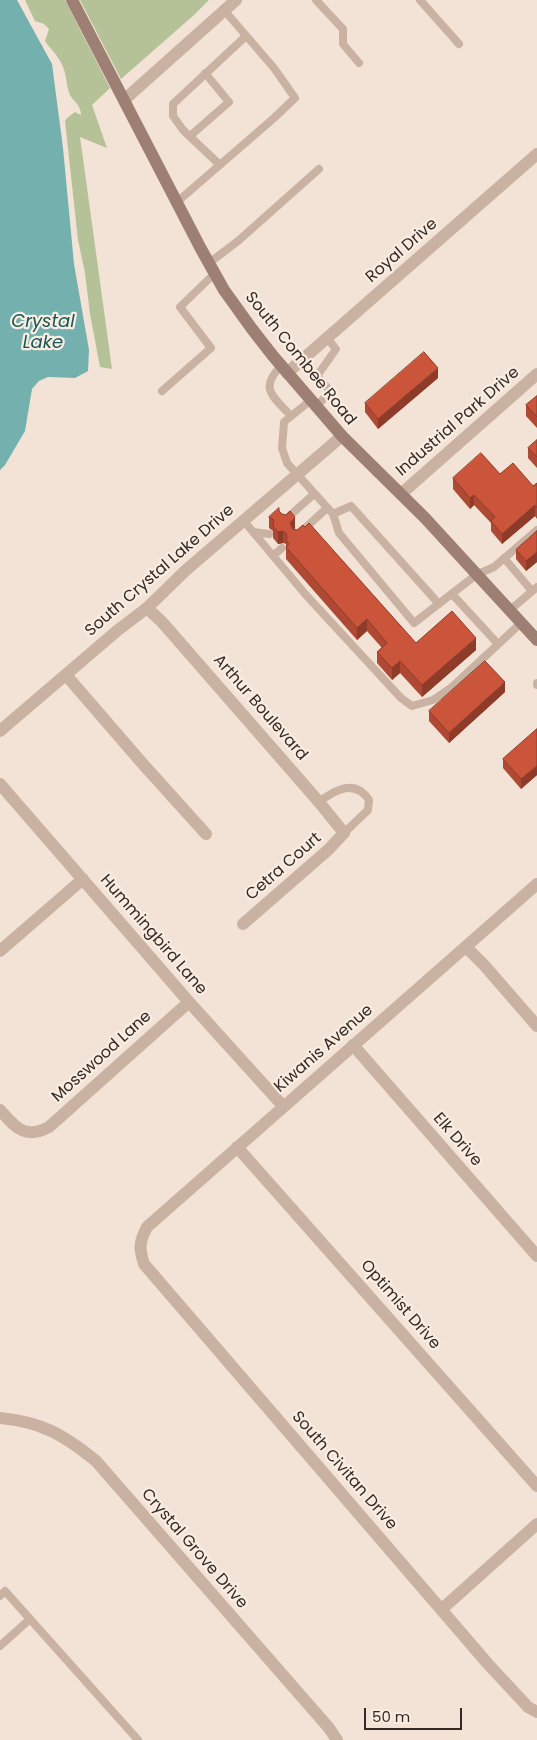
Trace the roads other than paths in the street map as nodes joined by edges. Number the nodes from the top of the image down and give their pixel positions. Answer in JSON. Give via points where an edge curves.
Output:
{"nodes":[{"id":1,"x":72,"y":0,"type":"edge"},
{"id":2,"x":236,"y":0,"type":"edge"},
{"id":3,"x":316,"y":0,"type":"edge"},
{"id":4,"x":420,"y":0,"type":"edge"},
{"id":5,"x":224,"y":10,"type":"junction"},
{"id":6,"x":246,"y":36,"type":"junction"},
{"id":7,"x":459,"y":44,"type":"dead end"},
{"id":8,"x":359,"y":63,"type":"dead end"},
{"id":9,"x":205,"y":73,"type":"junction"},
{"id":10,"x":124,"y":100,"type":"junction"},
{"id":11,"x":190,"y":136,"type":"junction"},
{"id":12,"x":537,"y":154,"type":"edge"},
{"id":13,"x":220,"y":165,"type":"junction"},
{"id":14,"x":319,"y":169,"type":"dead end"},
{"id":15,"x":177,"y":202,"type":"junction"},
{"id":16,"x":212,"y":268,"type":"junction"},
{"id":17,"x":327,"y":338,"type":"junction"},
{"id":18,"x":284,"y":370,"type":"junction"},
{"id":19,"x":537,"y":374,"type":"edge"},
{"id":20,"x":162,"y":391,"type":"dead end"},
{"id":21,"x":314,"y":403,"type":"junction"},
{"id":22,"x":291,"y":416,"type":"junction"},
{"id":23,"x":342,"y":436,"type":"junction"},
{"id":24,"x":296,"y":475,"type":"junction"},
{"id":25,"x":314,"y":494,"type":"junction"},
{"id":26,"x":401,"y":494,"type":"junction"},
{"id":27,"x":327,"y":508,"type":"junction"},
{"id":28,"x":333,"y":514,"type":"junction"},
{"id":29,"x":243,"y":520,"type":"junction"},
{"id":30,"x":284,"y":521,"type":"edge"},
{"id":31,"x":537,"y":530,"type":"edge"},
{"id":32,"x":253,"y":532,"type":"junction"},
{"id":33,"x":269,"y":534,"type":"dead end"},
{"id":34,"x":296,"y":536,"type":"edge"},
{"id":35,"x":282,"y":548,"type":"dead end"},
{"id":36,"x":274,"y":555,"type":"junction"},
{"id":37,"x":504,"y":558,"type":"junction"},
{"id":38,"x":476,"y":574,"type":"junction"},
{"id":39,"x":535,"y":589,"type":"edge"},
{"id":40,"x":452,"y":594,"type":"junction"},
{"id":41,"x":439,"y":604,"type":"junction"},
{"id":42,"x":147,"y":608,"type":"junction"},
{"id":43,"x":510,"y":610,"type":"junction"},
{"id":44,"x":521,"y":623,"type":"junction"},
{"id":45,"x":537,"y":640,"type":"edge"},
{"id":46,"x":498,"y":644,"type":"junction"},
{"id":47,"x":66,"y":675,"type":"junction"},
{"id":48,"x":0,"y":731,"type":"edge"},
{"id":49,"x":0,"y":784,"type":"edge"},
{"id":50,"x":319,"y":802,"type":"junction"},
{"id":51,"x":344,"y":833,"type":"junction"},
{"id":52,"x":206,"y":834,"type":"dead end"},
{"id":53,"x":83,"y":879,"type":"junction"},
{"id":54,"x":537,"y":884,"type":"edge"},
{"id":55,"x":243,"y":924,"type":"dead end"},
{"id":56,"x":466,"y":947,"type":"junction"},
{"id":57,"x":0,"y":951,"type":"edge"},
{"id":58,"x":189,"y":1002,"type":"junction"},
{"id":59,"x":537,"y":1026,"type":"edge"},
{"id":60,"x":353,"y":1046,"type":"junction"},
{"id":61,"x":283,"y":1106,"type":"junction"},
{"id":62,"x":0,"y":1110,"type":"edge"},
{"id":63,"x":237,"y":1147,"type":"junction"},
{"id":64,"x":140,"y":1244,"type":"joint"},
{"id":65,"x":537,"y":1256,"type":"edge"},
{"id":66,"x":0,"y":1418,"type":"edge"},
{"id":67,"x":537,"y":1486,"type":"edge"},
{"id":68,"x":537,"y":1524,"type":"edge"},
{"id":69,"x":0,"y":1596,"type":"edge"},
{"id":70,"x":442,"y":1609,"type":"junction"},
{"id":71,"x":30,"y":1619,"type":"junction"},
{"id":72,"x":0,"y":1646,"type":"edge"},
{"id":73,"x":537,"y":1712,"type":"edge"},
{"id":74,"x":138,"y":1740,"type":"edge"},
{"id":75,"x":337,"y":1740,"type":"edge"}],
"edges":[{"from":1,"to":10,"type":"main road","name":"South Combee Road"},
{"from":2,"to":5,"type":"street"},
{"from":3,"to":8,"type":"lane","via":[[343,29],[343,44]]},
{"from":4,"to":7,"type":"lane"},
{"from":5,"to":6,"type":"lane"},
{"from":5,"to":10,"type":"street"},
{"from":6,"to":9,"type":"lane"},
{"from":6,"to":13,"type":"lane","via":[[295,98]]},
{"from":9,"to":11,"type":"lane","via":[[173,104],[173,116]]},
{"from":9,"to":11,"type":"lane","via":[[230,102]]},
{"from":10,"to":15,"type":"main road","name":"South Combee Road"},
{"from":11,"to":13,"type":"lane"},
{"from":12,"to":17,"type":"street","name":"Royal Drive"},
{"from":13,"to":15,"type":"lane"},
{"from":14,"to":16,"type":"lane"},
{"from":15,"to":16,"type":"main road","name":"South Combee Road"},
{"from":16,"to":18,"type":"main road","name":"South Combee Road","via":[[224,290]]},
{"from":16,"to":20,"type":"lane","via":[[180,307],[211,348]]},
{"from":17,"to":18,"type":"street","name":"Royal Drive"},
{"from":17,"to":21,"type":"lane","via":[[336,349],[317,376],[331,392]]},
{"from":18,"to":21,"type":"main road","name":"South Combee Road"},
{"from":18,"to":22,"type":"lane","via":[[277,370],[269,385],[270,392]]},
{"from":19,"to":26,"type":"street","name":"Industrial Park Drive"},
{"from":21,"to":22,"type":"lane"},
{"from":21,"to":23,"type":"main road","name":"South Combee Road"},
{"from":22,"to":24,"type":"lane","via":[[284,422],[282,448],[287,464]]},
{"from":23,"to":24,"type":"street","name":"South Crystal Lake Drive"},
{"from":23,"to":26,"type":"main road","name":"South Combee Road"},
{"from":24,"to":25,"type":"lane"},
{"from":24,"to":29,"type":"street","name":"South Crystal Lake Drive"},
{"from":25,"to":27,"type":"lane"},
{"from":25,"to":30,"type":"lane"},
{"from":26,"to":38,"type":"main road","name":"South Combee Road"},
{"from":27,"to":28,"type":"lane"},
{"from":27,"to":34,"type":"lane"},
{"from":28,"to":41,"type":"lane","via":[[350,506]]},
{"from":28,"to":41,"type":"lane","via":[[339,533],[414,623]]},
{"from":29,"to":32,"type":"lane"},
{"from":29,"to":42,"type":"street","name":"South Crystal Lake Drive"},
{"from":31,"to":37,"type":"lane"},
{"from":32,"to":33,"type":"lane"},
{"from":32,"to":36,"type":"lane"},
{"from":35,"to":36,"type":"lane"},
{"from":36,"to":46,"type":"lane","via":[[306,595],[412,706],[434,700]]},
{"from":37,"to":38,"type":"lane"},
{"from":37,"to":39,"type":"lane"},
{"from":38,"to":40,"type":"lane"},
{"from":38,"to":43,"type":"main road","name":"South Combee Road"},
{"from":39,"to":43,"type":"lane"},
{"from":40,"to":41,"type":"lane"},
{"from":40,"to":46,"type":"lane"},
{"from":42,"to":47,"type":"street","name":"South Crystal Lake Drive"},
{"from":42,"to":50,"type":"street","name":"Arthur Boulevard"},
{"from":43,"to":44,"type":"main road","name":"South Combee Road"},
{"from":44,"to":45,"type":"main road","name":"South Combee Road"},
{"from":44,"to":46,"type":"lane"},
{"from":47,"to":48,"type":"street","name":"South Crystal Lake Drive"},
{"from":47,"to":52,"type":"street"},
{"from":49,"to":53,"type":"street","name":"Hummingbird Lane"},
{"from":50,"to":51,"type":"street","name":"Arthur Boulevard"},
{"from":50,"to":51,"type":"lane","via":[[342,788],[354,788],[370,800],[368,810]]},
{"from":51,"to":55,"type":"street","name":"Cetra Court"},
{"from":53,"to":57,"type":"street"},
{"from":53,"to":58,"type":"street","name":"Hummingbird Lane"},
{"from":54,"to":56,"type":"street","name":"Kiwanis Avenue"},
{"from":56,"to":59,"type":"street"},
{"from":56,"to":60,"type":"street","name":"Kiwanis Avenue"},
{"from":58,"to":61,"type":"street","name":"Hummingbird Lane"},
{"from":58,"to":62,"type":"street","name":"Mosswood Lane","via":[[49,1127],[26,1133]]},
{"from":60,"to":61,"type":"street","name":"Kiwanis Avenue"},
{"from":60,"to":65,"type":"street","name":"Elk Drive"},
{"from":61,"to":63,"type":"street","name":"Kiwanis Avenue"},
{"from":63,"to":64,"type":"street","name":"Kiwanis Avenue","via":[[146,1227]]},
{"from":63,"to":67,"type":"street","name":"Optimist Drive"},
{"from":64,"to":70,"type":"street","name":"South Civitan Drive","via":[[144,1264]]},
{"from":66,"to":75,"type":"street","name":"Crystal Grove Drive","via":[[49,1429],[96,1461]]},
{"from":68,"to":70,"type":"street"},
{"from":69,"to":71,"type":"lane","via":[[5,1592]]},
{"from":70,"to":73,"type":"street","name":"South Civitan Drive","via":[[488,1664],[528,1707]]},
{"from":71,"to":72,"type":"lane"},
{"from":71,"to":74,"type":"lane"}]}
